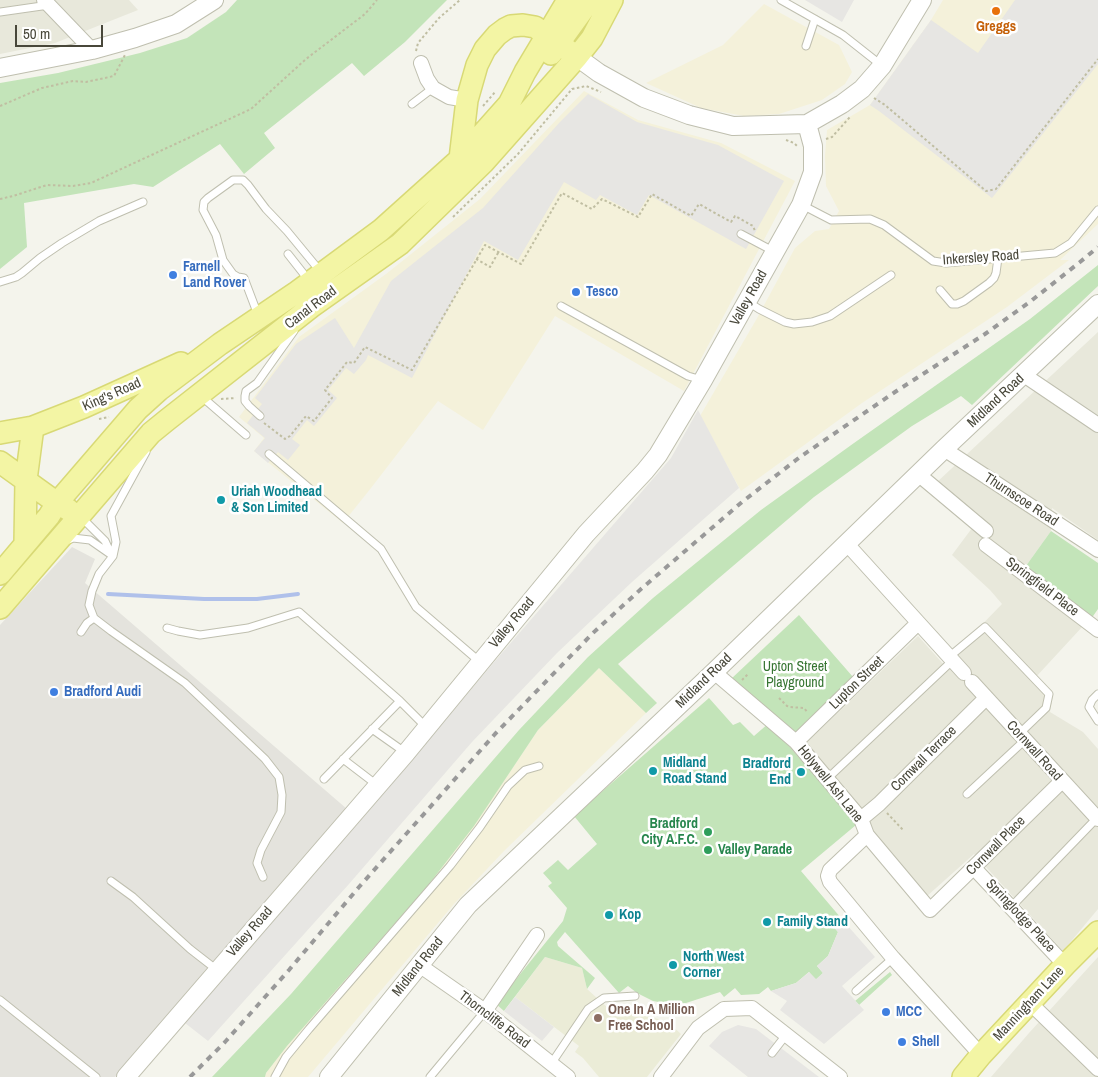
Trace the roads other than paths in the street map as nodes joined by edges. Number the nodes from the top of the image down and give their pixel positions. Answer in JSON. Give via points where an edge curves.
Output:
{"nodes":[{"id":1,"x":214,"y":0,"type":"edge"},
{"id":2,"x":568,"y":0,"type":"edge"},
{"id":3,"x":590,"y":0,"type":"edge"},
{"id":4,"x":612,"y":0,"type":"edge"},
{"id":5,"x":781,"y":0,"type":"edge"},
{"id":6,"x":922,"y":0,"type":"edge"},
{"id":7,"x":47,"y":2,"type":"edge"},
{"id":8,"x":0,"y":12,"type":"edge"},
{"id":9,"x":815,"y":19,"type":"junction"},
{"id":10,"x":553,"y":39,"type":"junction"},
{"id":11,"x":806,"y":46,"type":"dead end"},
{"id":12,"x":92,"y":50,"type":"junction"},
{"id":13,"x":577,"y":57,"type":"junction"},
{"id":14,"x":420,"y":63,"type":"dead end"},
{"id":15,"x":882,"y":66,"type":"junction"},
{"id":16,"x":0,"y":68,"type":"edge"},
{"id":17,"x":433,"y":88,"type":"junction"},
{"id":18,"x":412,"y":104,"type":"dead end"},
{"id":19,"x":474,"y":105,"type":"junction"},
{"id":20,"x":807,"y":124,"type":"junction"},
{"id":21,"x":460,"y":159,"type":"junction"},
{"id":22,"x":144,"y":202,"type":"dead end"},
{"id":23,"x":801,"y":205,"type":"junction"},
{"id":24,"x":1098,"y":210,"type":"edge"},
{"id":25,"x":741,"y":234,"type":"dead end"},
{"id":26,"x":775,"y":252,"type":"junction"},
{"id":27,"x":288,"y":254,"type":"dead end"},
{"id":28,"x":998,"y":258,"type":"junction"},
{"id":29,"x":891,"y":275,"type":"dead end"},
{"id":30,"x":315,"y":278,"type":"junction"},
{"id":31,"x":0,"y":282,"type":"edge"},
{"id":32,"x":940,"y":290,"type":"dead end"},
{"id":33,"x":747,"y":302,"type":"junction"},
{"id":34,"x":1098,"y":304,"type":"edge"},
{"id":35,"x":562,"y":306,"type":"dead end"},
{"id":36,"x":311,"y":307,"type":"junction"},
{"id":37,"x":259,"y":318,"type":"junction"},
{"id":38,"x":220,"y":344,"type":"junction"},
{"id":39,"x":1024,"y":375,"type":"junction"},
{"id":40,"x":703,"y":380,"type":"junction"},
{"id":41,"x":203,"y":398,"type":"junction"},
{"id":42,"x":84,"y":407,"type":"junction"},
{"id":43,"x":260,"y":418,"type":"road end"},
{"id":44,"x":125,"y":424,"type":"junction"},
{"id":45,"x":1098,"y":425,"type":"edge"},
{"id":46,"x":33,"y":428,"type":"junction"},
{"id":47,"x":0,"y":433,"type":"edge"},
{"id":48,"x":246,"y":435,"type":"dead end"},
{"id":49,"x":147,"y":439,"type":"junction"},
{"id":50,"x":944,"y":449,"type":"junction"},
{"id":51,"x":269,"y":454,"type":"dead end"},
{"id":52,"x":0,"y":462,"type":"edge"},
{"id":53,"x":918,"y":474,"type":"junction"},
{"id":54,"x":26,"y":480,"type":"junction"},
{"id":55,"x":57,"y":503,"type":"junction"},
{"id":56,"x":80,"y":516,"type":"junction"},
{"id":57,"x":25,"y":544,"type":"junction"},
{"id":58,"x":847,"y":544,"type":"junction"},
{"id":59,"x":50,"y":550,"type":"junction"},
{"id":60,"x":1098,"y":550,"type":"edge"},
{"id":61,"x":113,"y":556,"type":"junction"},
{"id":62,"x":0,"y":574,"type":"edge"},
{"id":63,"x":0,"y":608,"type":"edge"},
{"id":64,"x":94,"y":618,"type":"junction"},
{"id":65,"x":918,"y":623,"type":"junction"},
{"id":66,"x":167,"y":628,"type":"dead end"},
{"id":67,"x":1098,"y":630,"type":"edge"},
{"id":68,"x":81,"y":632,"type":"dead end"},
{"id":69,"x":951,"y":659,"type":"junction"},
{"id":70,"x":480,"y":662,"type":"junction"},
{"id":71,"x":714,"y":672,"type":"junction"},
{"id":72,"x":1098,"y":694,"type":"edge"},
{"id":73,"x":986,"y":698,"type":"junction"},
{"id":74,"x":400,"y":701,"type":"junction"},
{"id":75,"x":1098,"y":721,"type":"edge"},
{"id":76,"x":426,"y":727,"type":"junction"},
{"id":77,"x":372,"y":730,"type":"junction"},
{"id":78,"x":1022,"y":737,"type":"junction"},
{"id":79,"x":796,"y":742,"type":"junction"},
{"id":80,"x":406,"y":754,"type":"junction"},
{"id":81,"x":343,"y":760,"type":"junction"},
{"id":82,"x":539,"y":766,"type":"dead end"},
{"id":83,"x":827,"y":779,"type":"junction"},
{"id":84,"x":324,"y":780,"type":"dead end"},
{"id":85,"x":1062,"y":781,"type":"junction"},
{"id":86,"x":377,"y":786,"type":"junction"},
{"id":87,"x":967,"y":794,"type":"dead end"},
{"id":88,"x":1098,"y":818,"type":"edge"},
{"id":89,"x":861,"y":819,"type":"junction"},
{"id":90,"x":867,"y":835,"type":"junction"},
{"id":91,"x":974,"y":868,"type":"junction"},
{"id":92,"x":263,"y":877,"type":"dead end"},
{"id":93,"x":111,"y":880,"type":"dead end"},
{"id":94,"x":1010,"y":907,"type":"junction"},
{"id":95,"x":930,"y":910,"type":"joint"},
{"id":96,"x":1098,"y":932,"type":"edge"},
{"id":97,"x":537,"y":935,"type":"dead end"},
{"id":98,"x":894,"y":958,"type":"junction"},
{"id":99,"x":420,"y":965,"type":"junction"},
{"id":100,"x":1066,"y":965,"type":"junction"},
{"id":101,"x":218,"y":970,"type":"junction"},
{"id":102,"x":856,"y":992,"type":"dead end"},
{"id":103,"x":635,"y":996,"type":"dead end"},
{"id":104,"x":0,"y":1000,"type":"edge"},
{"id":105,"x":1030,"y":1003,"type":"junction"},
{"id":106,"x":485,"y":1011,"type":"junction"},
{"id":107,"x":786,"y":1035,"type":"junction"},
{"id":108,"x":772,"y":1054,"type":"dead end"},
{"id":109,"x":981,"y":1055,"type":"junction"},
{"id":110,"x":551,"y":1064,"type":"junction"},
{"id":111,"x":1098,"y":1069,"type":"edge"},
{"id":112,"x":96,"y":1077,"type":"edge"},
{"id":113,"x":126,"y":1077,"type":"edge"},
{"id":114,"x":275,"y":1077,"type":"edge"},
{"id":115,"x":329,"y":1077,"type":"edge"},
{"id":116,"x":430,"y":1077,"type":"edge"},
{"id":117,"x":568,"y":1077,"type":"edge"},
{"id":118,"x":661,"y":1077,"type":"edge"},
{"id":119,"x":840,"y":1077,"type":"edge"},
{"id":120,"x":962,"y":1077,"type":"edge"}],
"edges":[{"from":1,"to":12,"type":"street","via":[[176,24]]},
{"from":2,"to":10,"type":"main road"},
{"from":3,"to":10,"type":"main road"},
{"from":4,"to":13,"type":"main road","name":"Canal Road","via":[[592,38]]},
{"from":5,"to":9,"type":"lane"},
{"from":6,"to":15,"type":"street"},
{"from":7,"to":8,"type":"lane"},
{"from":7,"to":12,"type":"street"},
{"from":9,"to":11,"type":"lane"},
{"from":9,"to":15,"type":"lane","via":[[843,35]]},
{"from":10,"to":13,"type":"main road"},
{"from":10,"to":19,"type":"main road","via":[[535,27],[523,25],[511,26],[497,35],[477,65]]},
{"from":10,"to":21,"type":"main road","name":"Canal Road","via":[[534,78],[503,97]]},
{"from":12,"to":16,"type":"street"},
{"from":13,"to":20,"type":"street","via":[[644,98],[690,115],[733,126]]},
{"from":13,"to":36,"type":"main road","name":"Canal Road","via":[[483,163],[400,244]]},
{"from":14,"to":17,"type":"street"},
{"from":15,"to":20,"type":"street","via":[[862,89]]},
{"from":17,"to":18,"type":"lane"},
{"from":17,"to":19,"type":"street","via":[[449,98]]},
{"from":19,"to":21,"type":"main road"},
{"from":20,"to":23,"type":"street","name":"Valley Road","via":[[813,146],[813,172]]},
{"from":21,"to":30,"type":"main road","name":"Canal Road","via":[[381,230]]},
{"from":22,"to":31,"type":"lane","via":[[90,227],[16,277]]},
{"from":23,"to":26,"type":"street","name":"Valley Road"},
{"from":23,"to":28,"type":"lane","name":"Inkersley Road","via":[[831,220],[870,219],[884,225],[932,261],[946,264]]},
{"from":24,"to":28,"type":"lane","name":"Inkersley Road","via":[[1071,244],[1055,253]]},
{"from":25,"to":26,"type":"lane"},
{"from":26,"to":33,"type":"street","name":"Valley Road"},
{"from":27,"to":30,"type":"lane","via":[[304,273]]},
{"from":28,"to":32,"type":"lane","via":[[994,278],[957,304],[952,304]]},
{"from":29,"to":33,"type":"lane","via":[[830,316],[812,322],[785,322]]},
{"from":30,"to":37,"type":"main road","name":"Canal Road"},
{"from":30,"to":37,"type":"lane","via":[[287,231],[243,180],[233,180],[220,189],[204,202],[203,210],[232,274],[244,278]]},
{"from":33,"to":40,"type":"street","name":"Valley Road"},
{"from":34,"to":39,"type":"street","name":"Midland Road"},
{"from":35,"to":40,"type":"lane","via":[[688,376]]},
{"from":36,"to":41,"type":"main road","name":"Canal Road"},
{"from":36,"to":43,"type":"lane","via":[[257,383],[246,391],[245,401]]},
{"from":37,"to":38,"type":"main road","name":"Canal Road"},
{"from":38,"to":42,"type":"main road","name":"King's Road"},
{"from":38,"to":44,"type":"main road","name":"Canal Road","via":[[160,390]]},
{"from":39,"to":45,"type":"street"},
{"from":39,"to":50,"type":"street","name":"Midland Road"},
{"from":40,"to":70,"type":"street","name":"Valley Road","via":[[658,455],[586,534]]},
{"from":41,"to":48,"type":"lane"},
{"from":41,"to":49,"type":"main road","name":"Canal Road"},
{"from":42,"to":44,"type":"main road","via":[[110,410]]},
{"from":42,"to":46,"type":"main road","name":"King's Road"},
{"from":44,"to":49,"type":"main road"},
{"from":44,"to":55,"type":"main road","name":"Canal Road"},
{"from":46,"to":47,"type":"main road","name":"King's Road"},
{"from":46,"to":54,"type":"main road"},
{"from":49,"to":56,"type":"main road","name":"Canal Road"},
{"from":49,"to":61,"type":"lane","via":[[152,441],[111,516],[116,542]]},
{"from":50,"to":53,"type":"street","name":"Midland Road"},
{"from":50,"to":60,"type":"street","name":"Thurnscoe Road"},
{"from":51,"to":70,"type":"lane","via":[[382,549],[416,607]]},
{"from":52,"to":54,"type":"main road"},
{"from":53,"to":58,"type":"street","name":"Midland Road"},
{"from":53,"to":67,"type":"street","name":"Springfield Place","via":[[986,538]]},
{"from":54,"to":55,"type":"main road"},
{"from":54,"to":57,"type":"main road"},
{"from":55,"to":56,"type":"main road"},
{"from":55,"to":57,"type":"main road","name":"Canal Road"},
{"from":56,"to":59,"type":"main road","name":"Canal Road"},
{"from":56,"to":61,"type":"lane","via":[[105,540]]},
{"from":57,"to":62,"type":"main road","name":"Canal Road"},
{"from":58,"to":65,"type":"street","name":"Cornwall Road"},
{"from":58,"to":71,"type":"street","name":"Midland Road"},
{"from":59,"to":61,"type":"lane","via":[[73,538],[90,540]]},
{"from":59,"to":63,"type":"main road","name":"Canal Road"},
{"from":61,"to":64,"type":"lane","via":[[99,574],[92,591],[90,605]]},
{"from":64,"to":68,"type":"lane"},
{"from":64,"to":92,"type":"lane","via":[[185,683],[265,759],[279,777],[281,812],[257,863]]},
{"from":65,"to":69,"type":"street","name":"Cornwall Road"},
{"from":65,"to":79,"type":"street","name":"Lupton Street"},
{"from":66,"to":74,"type":"lane","via":[[200,634],[248,628],[299,612]]},
{"from":69,"to":73,"type":"street","name":"Cornwall Road"},
{"from":69,"to":78,"type":"lane","via":[[985,627],[1049,694],[1046,708]]},
{"from":69,"to":83,"type":"lane"},
{"from":70,"to":76,"type":"street","name":"Valley Road"},
{"from":71,"to":79,"type":"street","name":"Holywell Ash Lane"},
{"from":71,"to":99,"type":"street","name":"Midland Road","via":[[468,905]]},
{"from":72,"to":75,"type":"lane","via":[[1089,707]]},
{"from":73,"to":78,"type":"street","name":"Cornwall Road"},
{"from":73,"to":89,"type":"street","name":"Cornwall Terrace"},
{"from":74,"to":76,"type":"lane"},
{"from":74,"to":77,"type":"lane"},
{"from":76,"to":80,"type":"street","name":"Valley Road"},
{"from":77,"to":80,"type":"lane"},
{"from":77,"to":81,"type":"lane"},
{"from":78,"to":85,"type":"street","name":"Cornwall Road"},
{"from":78,"to":87,"type":"lane"},
{"from":79,"to":83,"type":"street","name":"Holywell Ash Lane"},
{"from":80,"to":86,"type":"street","name":"Valley Road"},
{"from":81,"to":84,"type":"lane"},
{"from":81,"to":86,"type":"lane"},
{"from":82,"to":114,"type":"lane","via":[[525,770],[508,786],[450,866],[309,1029]]},
{"from":83,"to":89,"type":"street","name":"Holywell Ash Lane"},
{"from":85,"to":88,"type":"street","name":"Cornwall Road"},
{"from":85,"to":91,"type":"street","name":"Cornwall Place"},
{"from":86,"to":101,"type":"street","name":"Valley Road"},
{"from":88,"to":94,"type":"lane"},
{"from":89,"to":90,"type":"street","name":"Holywell Ash Lane"},
{"from":90,"to":95,"type":"street","name":"Holywell Ash Lane"},
{"from":90,"to":98,"type":"street","via":[[830,870],[828,876]]},
{"from":91,"to":94,"type":"street","name":"Springlodge Place"},
{"from":91,"to":95,"type":"street","name":"Cornwall Place"},
{"from":93,"to":101,"type":"lane"},
{"from":94,"to":100,"type":"street","name":"Springlodge Place"},
{"from":96,"to":100,"type":"main road","name":"Manningham Lane"},
{"from":97,"to":106,"type":"street"},
{"from":98,"to":102,"type":"lane"},
{"from":98,"to":109,"type":"street"},
{"from":99,"to":106,"type":"street","name":"Thorncliffe Road"},
{"from":99,"to":115,"type":"street","name":"Midland Road"},
{"from":100,"to":105,"type":"main road","name":"Manningham Lane"},
{"from":101,"to":113,"type":"street","name":"Valley Road"},
{"from":103,"to":110,"type":"lane","via":[[604,998],[588,1009]]},
{"from":104,"to":112,"type":"lane"},
{"from":105,"to":109,"type":"main road","name":"Manningham Lane"},
{"from":105,"to":111,"type":"street"},
{"from":106,"to":110,"type":"street","name":"Thorncliffe Road"},
{"from":106,"to":116,"type":"lane"},
{"from":107,"to":108,"type":"lane"},
{"from":107,"to":118,"type":"street","via":[[752,1008],[724,1009],[698,1028]]},
{"from":107,"to":119,"type":"street"},
{"from":109,"to":120,"type":"main road","name":"Manningham Lane"},
{"from":110,"to":117,"type":"street","name":"Thorncliffe Road"}]}
